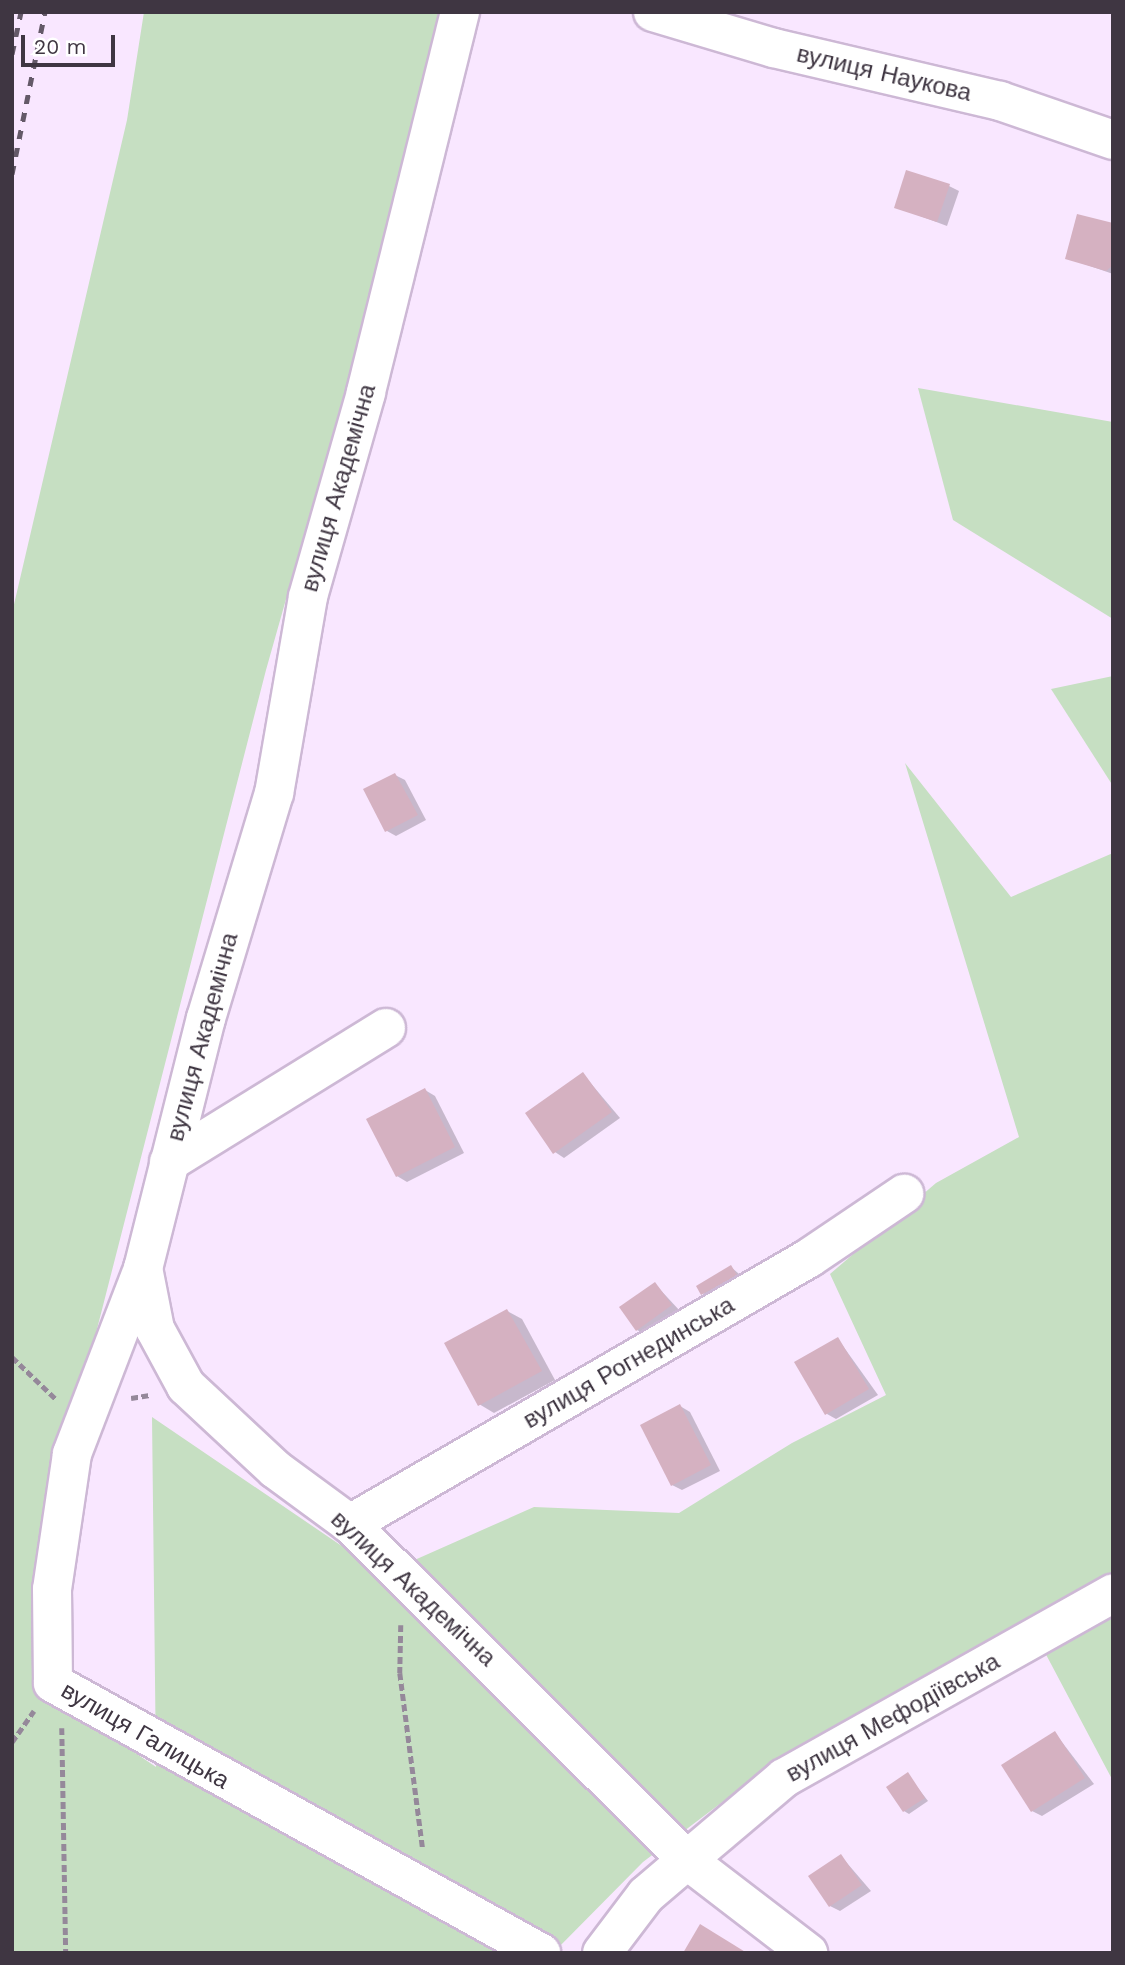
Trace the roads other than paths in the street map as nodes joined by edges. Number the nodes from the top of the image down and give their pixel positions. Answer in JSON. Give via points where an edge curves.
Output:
{"nodes":[{"id":1,"x":460,"y":12,"type":"edge"},
{"id":2,"x":653,"y":12,"type":"edge"},
{"id":3,"x":1113,"y":140,"type":"edge"},
{"id":4,"x":386,"y":1028,"type":"dead end"},
{"id":5,"x":169,"y":1163,"type":"junction"},
{"id":6,"x":904,"y":1194,"type":"dead end"},
{"id":7,"x":143,"y":1268,"type":"junction"},
{"id":8,"x":350,"y":1524,"type":"junction"},
{"id":9,"x":1113,"y":1593,"type":"edge"},
{"id":10,"x":687,"y":1860,"type":"junction"},
{"id":11,"x":541,"y":1953,"type":"edge"},
{"id":12,"x":602,"y":1953,"type":"edge"},
{"id":13,"x":808,"y":1953,"type":"edge"}],
"edges":[{"from":1,"to":5,"type":"street","name":"вулиця Академічна","via":[[366,393],[308,597],[277,781]]},
{"from":2,"to":3,"type":"street","name":"вулиця Наукова","via":[[774,48],[1000,101]]},
{"from":4,"to":5,"type":"street"},
{"from":5,"to":7,"type":"street","name":"вулиця Академічна"},
{"from":6,"to":8,"type":"street","name":"вулиця Рогнединська","via":[[797,1265]]},
{"from":7,"to":8,"type":"street","name":"вулиця Академічна","via":[[146,1307],[186,1386],[275,1469]]},
{"from":7,"to":11,"type":"street","name":"вулиця Галицька","via":[[72,1454],[52,1589],[53,1683],[254,1799],[427,1885]]},
{"from":8,"to":10,"type":"street","name":"вулиця Академічна"},
{"from":9,"to":10,"type":"street","name":"вулиця Мефодіївська","via":[[784,1778]]},
{"from":10,"to":12,"type":"street","via":[[646,1895]]},
{"from":10,"to":13,"type":"street"}]}
